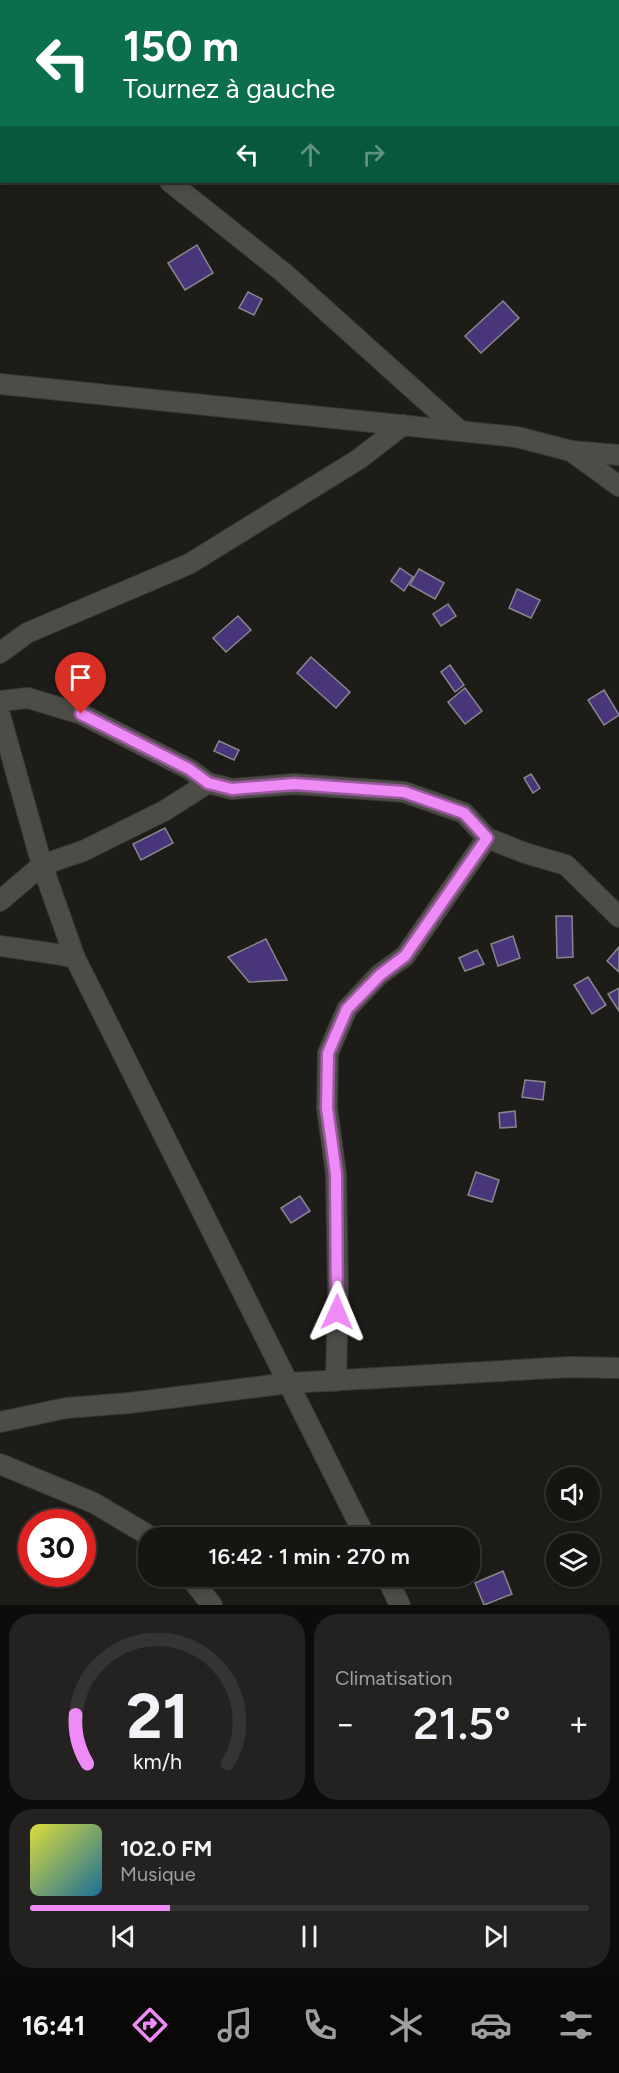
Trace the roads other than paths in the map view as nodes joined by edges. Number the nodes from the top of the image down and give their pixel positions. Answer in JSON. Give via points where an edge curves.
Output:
{"nodes":[{"id":1,"x":171,"y":183,"type":"edge"},
{"id":2,"x":0,"y":384,"type":"edge"},
{"id":3,"x":403,"y":425,"type":"junction"},
{"id":4,"x":460,"y":431,"type":"junction"},
{"id":5,"x":570,"y":451,"type":"junction"},
{"id":6,"x":619,"y":455,"type":"edge"},
{"id":7,"x":619,"y":486,"type":"edge"},
{"id":8,"x":0,"y":653,"type":"edge"},
{"id":9,"x":0,"y":700,"type":"edge"},
{"id":10,"x":0,"y":715,"type":"edge"},
{"id":11,"x":208,"y":783,"type":"junction"},
{"id":12,"x":487,"y":838,"type":"junction"},
{"id":13,"x":42,"y":865,"type":"junction"},
{"id":14,"x":0,"y":901,"type":"edge"},
{"id":15,"x":619,"y":917,"type":"edge"},
{"id":16,"x":0,"y":946,"type":"edge"},
{"id":17,"x":75,"y":958,"type":"junction"},
{"id":18,"x":619,"y":1368,"type":"edge"},
{"id":19,"x":336,"y":1381,"type":"junction"},
{"id":20,"x":289,"y":1383,"type":"junction"},
{"id":21,"x":0,"y":1422,"type":"edge"},
{"id":22,"x":0,"y":1464,"type":"edge"},
{"id":23,"x":361,"y":1527,"type":"edge"},
{"id":24,"x":138,"y":1529,"type":"edge"},
{"id":25,"x":198,"y":1587,"type":"edge"},
{"id":26,"x":391,"y":1587,"type":"edge"},
{"id":27,"x":213,"y":1605,"type":"edge"},
{"id":28,"x":400,"y":1605,"type":"edge"}],
"edges":[{"from":1,"to":4,"type":"street","via":[[284,273]]},
{"from":2,"to":3,"type":"street"},
{"from":3,"to":4,"type":"street"},
{"from":3,"to":8,"type":"street","via":[[359,459],[189,564],[27,633]]},
{"from":4,"to":5,"type":"street","via":[[517,437]]},
{"from":5,"to":6,"type":"street"},
{"from":5,"to":7,"type":"street"},
{"from":9,"to":11,"type":"street","via":[[28,698],[81,714],[189,769]]},
{"from":10,"to":13,"type":"street"},
{"from":11,"to":12,"type":"street","via":[[232,789],[294,784],[404,792],[464,813]]},
{"from":11,"to":13,"type":"street","via":[[164,811],[83,851]]},
{"from":12,"to":15,"type":"street","via":[[566,865]]},
{"from":12,"to":19,"type":"street","via":[[405,956],[347,1009],[328,1053],[327,1108],[336,1174]]},
{"from":13,"to":14,"type":"street"},
{"from":13,"to":17,"type":"street"},
{"from":16,"to":17,"type":"street"},
{"from":17,"to":20,"type":"street"},
{"from":18,"to":19,"type":"street","via":[[570,1367]]},
{"from":19,"to":20,"type":"street"},
{"from":20,"to":21,"type":"street","via":[[66,1407]]},
{"from":20,"to":23,"type":"street"},
{"from":22,"to":24,"type":"street","via":[[94,1503]]},
{"from":25,"to":27,"type":"street"},
{"from":26,"to":28,"type":"street"}]}
